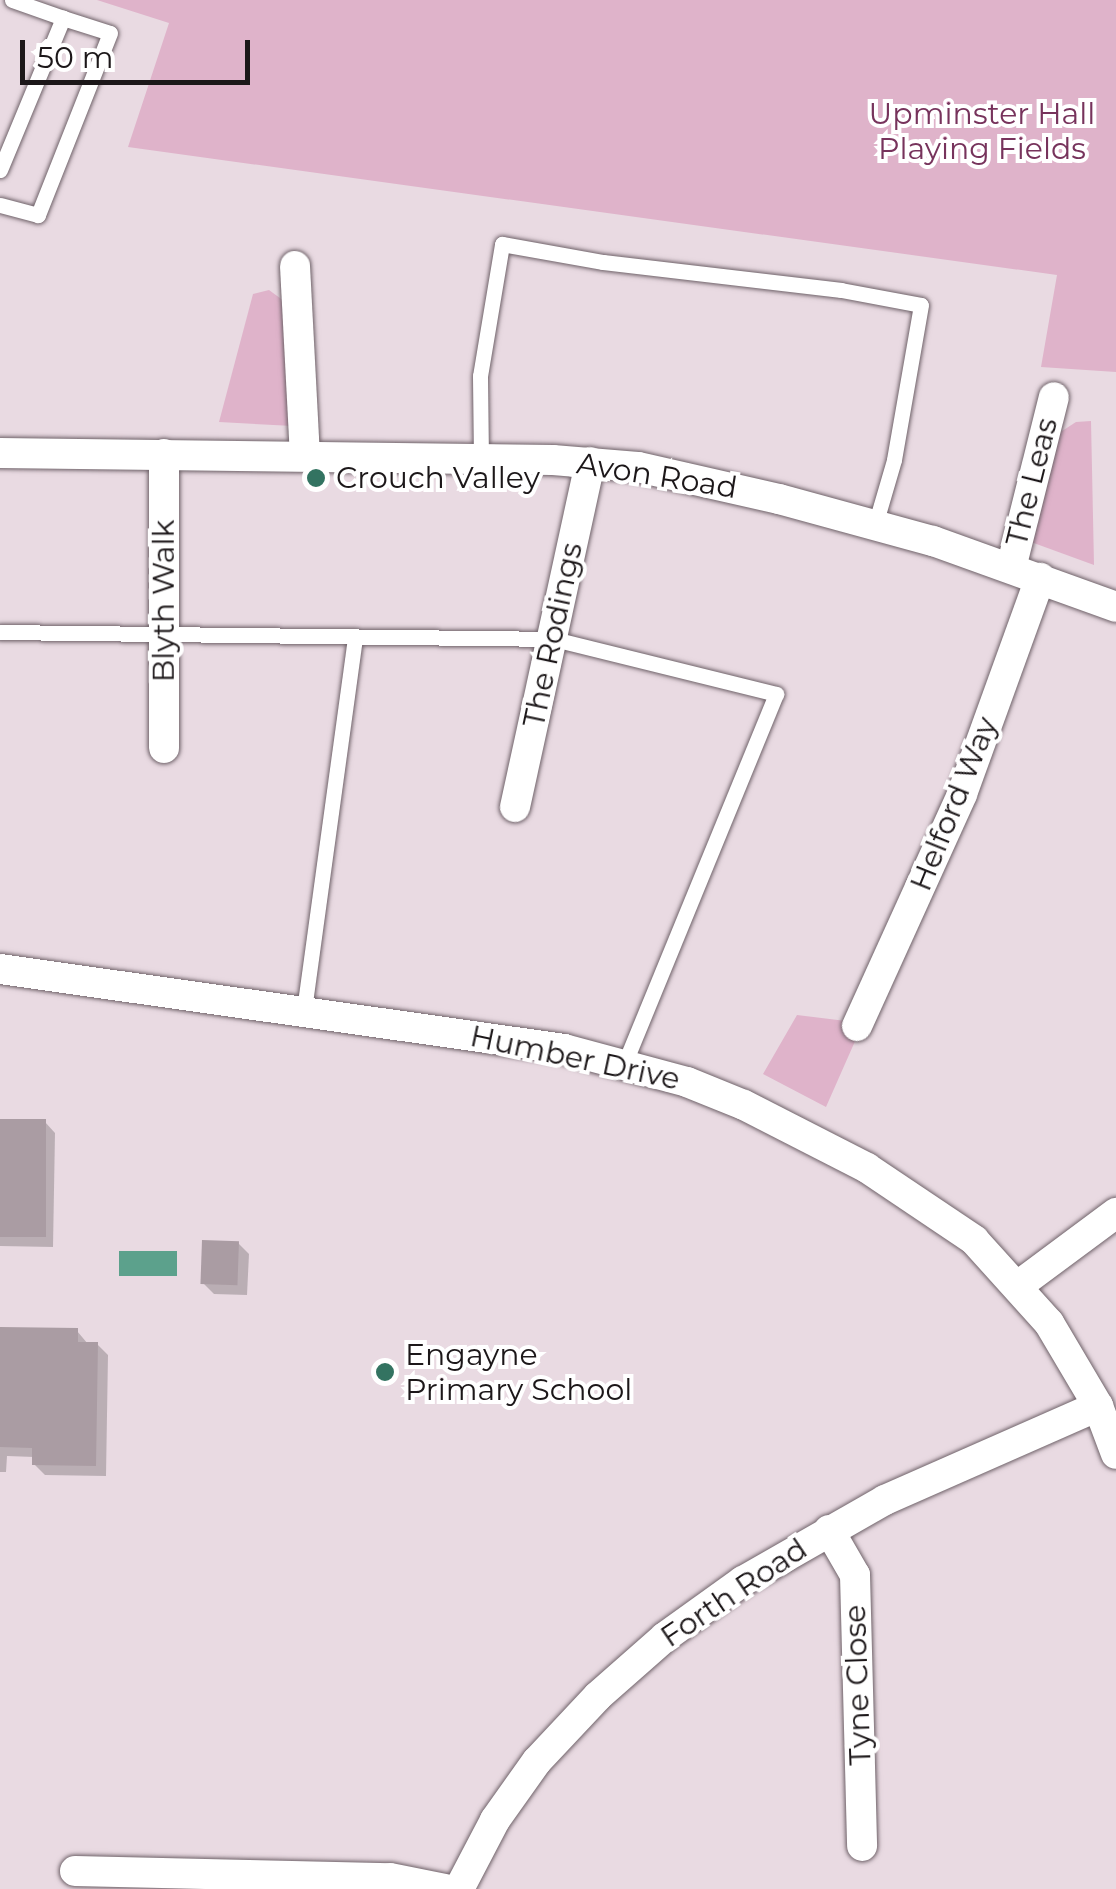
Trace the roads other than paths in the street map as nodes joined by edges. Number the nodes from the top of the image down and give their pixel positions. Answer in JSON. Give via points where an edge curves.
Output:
{"nodes":[{"id":1,"x":12,"y":0,"type":"edge"},
{"id":2,"x":63,"y":18,"type":"junction"},
{"id":3,"x":0,"y":170,"type":"edge"},
{"id":4,"x":0,"y":206,"type":"edge"},
{"id":5,"x":295,"y":266,"type":"dead end"},
{"id":6,"x":1054,"y":397,"type":"dead end"},
{"id":7,"x":0,"y":452,"type":"edge"},
{"id":8,"x":164,"y":454,"type":"junction"},
{"id":9,"x":306,"y":456,"type":"junction"},
{"id":10,"x":481,"y":459,"type":"junction"},
{"id":11,"x":590,"y":462,"type":"junction"},
{"id":12,"x":875,"y":526,"type":"junction"},
{"id":13,"x":1026,"y":573,"type":"junction"},
{"id":14,"x":1116,"y":606,"type":"edge"},
{"id":15,"x":0,"y":632,"type":"edge"},
{"id":16,"x":163,"y":634,"type":"junction"},
{"id":17,"x":356,"y":637,"type":"junction"},
{"id":18,"x":554,"y":639,"type":"junction"},
{"id":19,"x":164,"y":748,"type":"dead end"},
{"id":20,"x":516,"y":807,"type":"dead end"},
{"id":21,"x":0,"y":970,"type":"edge"},
{"id":22,"x":304,"y":1010,"type":"junction"},
{"id":23,"x":857,"y":1026,"type":"dead end"},
{"id":24,"x":625,"y":1063,"type":"junction"},
{"id":25,"x":1116,"y":1213,"type":"edge"},
{"id":26,"x":1019,"y":1285,"type":"junction"},
{"id":27,"x":1098,"y":1406,"type":"junction"},
{"id":28,"x":1116,"y":1454,"type":"edge"},
{"id":29,"x":829,"y":1530,"type":"junction"},
{"id":30,"x":862,"y":1846,"type":"dead end"},
{"id":31,"x":74,"y":1870,"type":"dead end"},
{"id":32,"x":446,"y":1889,"type":"edge"},
{"id":33,"x":459,"y":1889,"type":"edge"}],
"edges":[{"from":1,"to":2,"type":"lane"},
{"from":2,"to":3,"type":"lane"},
{"from":2,"to":4,"type":"lane","via":[[110,33],[38,215]]},
{"from":5,"to":9,"type":"street"},
{"from":6,"to":13,"type":"street","name":"The Leas"},
{"from":7,"to":8,"type":"street","name":"Avon Road"},
{"from":8,"to":9,"type":"street","name":"Avon Road"},
{"from":8,"to":16,"type":"street","name":"Blyth Walk"},
{"from":9,"to":10,"type":"street","name":"Avon Road"},
{"from":10,"to":11,"type":"street","name":"Avon Road"},
{"from":10,"to":12,"type":"lane","via":[[480,376],[502,244],[840,290],[921,305],[894,460]]},
{"from":11,"to":12,"type":"street","name":"Avon Road","via":[[683,475]]},
{"from":11,"to":18,"type":"street","name":"The Rodings"},
{"from":12,"to":13,"type":"street","name":"Avon Road"},
{"from":13,"to":14,"type":"street","name":"Avon Road"},
{"from":13,"to":23,"type":"street","name":"Helford Way","via":[[962,794]]},
{"from":15,"to":16,"type":"lane"},
{"from":16,"to":17,"type":"lane"},
{"from":16,"to":19,"type":"street","name":"Blyth Walk"},
{"from":17,"to":18,"type":"lane"},
{"from":17,"to":22,"type":"lane"},
{"from":18,"to":20,"type":"street","name":"The Rodings"},
{"from":18,"to":24,"type":"lane","via":[[776,694]]},
{"from":21,"to":22,"type":"street","name":"Humber Drive"},
{"from":22,"to":24,"type":"street","name":"Humber Drive"},
{"from":24,"to":26,"type":"street","name":"Humber Drive","via":[[687,1082],[818,1139],[963,1232]]},
{"from":25,"to":26,"type":"street"},
{"from":26,"to":27,"type":"street","name":"Humber Drive"},
{"from":27,"to":28,"type":"street","name":"Humber Drive"},
{"from":27,"to":29,"type":"street","name":"Forth Road"},
{"from":29,"to":30,"type":"street","name":"Tyne Close","via":[[855,1575]]},
{"from":29,"to":33,"type":"street","name":"Forth Road","via":[[665,1637],[598,1696],[537,1761],[495,1820]]},
{"from":31,"to":32,"type":"street","via":[[390,1878]]}]}
